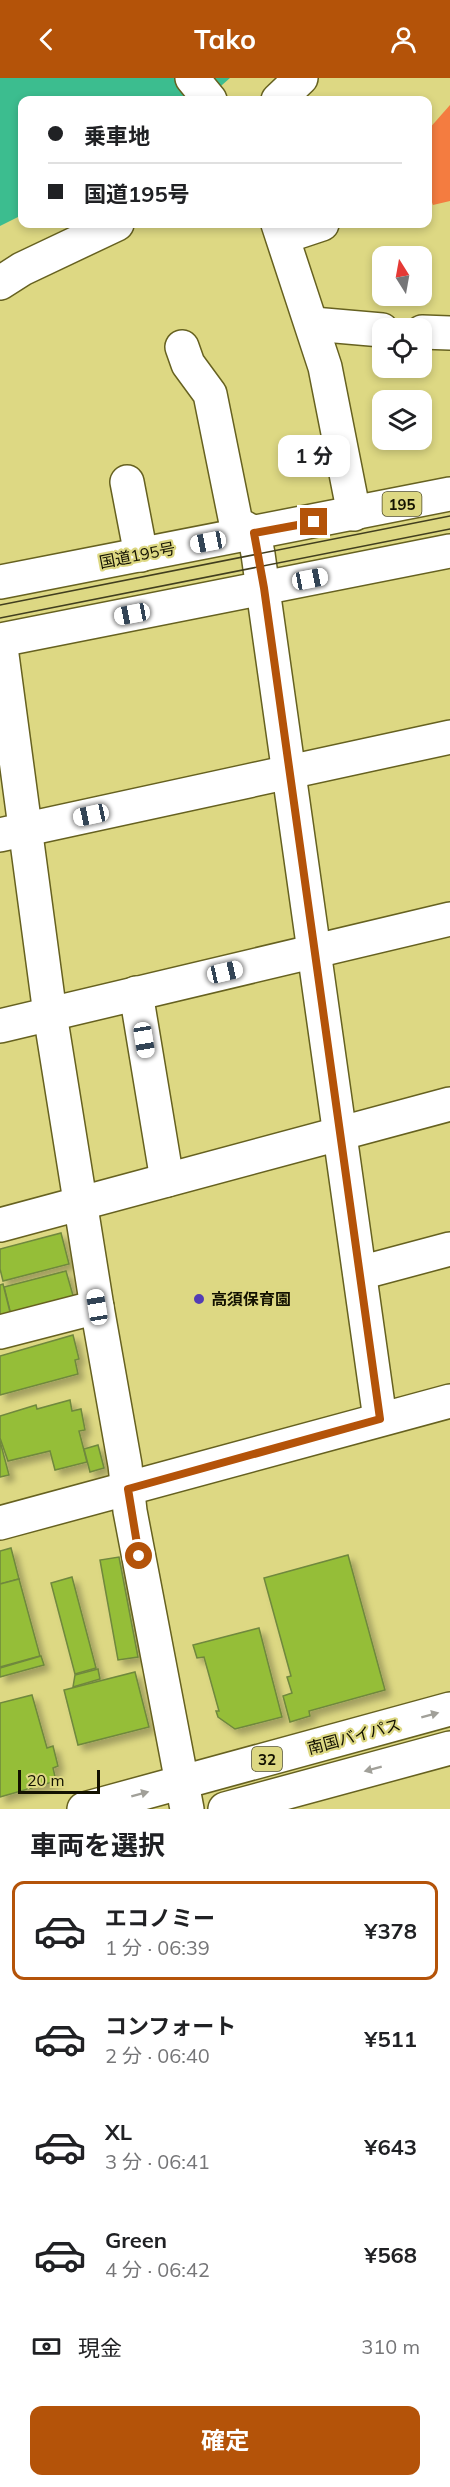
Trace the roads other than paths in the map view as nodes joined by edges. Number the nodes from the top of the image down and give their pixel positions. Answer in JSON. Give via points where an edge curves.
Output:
{"nodes":[{"id":1,"x":192,"y":78,"type":"edge"},
{"id":2,"x":277,"y":78,"type":"edge"},
{"id":3,"x":301,"y":78,"type":"edge"},
{"id":4,"x":207,"y":96,"type":"edge"},
{"id":5,"x":260,"y":96,"type":"edge"},
{"id":6,"x":282,"y":96,"type":"edge"},
{"id":7,"x":109,"y":228,"type":"edge"},
{"id":8,"x":294,"y":228,"type":"edge"},
{"id":9,"x":0,"y":284,"type":"edge"},
{"id":10,"x":313,"y":324,"type":"junction"},
{"id":11,"x":372,"y":329,"type":"edge"},
{"id":12,"x":432,"y":332,"type":"edge"},
{"id":13,"x":450,"y":333,"type":"edge"},
{"id":14,"x":182,"y":347,"type":"dead end"},
{"id":15,"x":127,"y":482,"type":"dead end"},
{"id":16,"x":450,"y":494,"type":"edge"},
{"id":17,"x":354,"y":514,"type":"junction"},
{"id":18,"x":254,"y":533,"type":"junction"},
{"id":19,"x":450,"y":551,"type":"edge"},
{"id":20,"x":141,"y":555,"type":"junction"},
{"id":21,"x":0,"y":582,"type":"edge"},
{"id":22,"x":264,"y":588,"type":"junction"},
{"id":23,"x":450,"y":737,"type":"edge"},
{"id":24,"x":288,"y":772,"type":"junction"},
{"id":25,"x":13,"y":832,"type":"edge"},
{"id":26,"x":450,"y":920,"type":"edge"},
{"id":27,"x":314,"y":952,"type":"junction"},
{"id":28,"x":136,"y":993,"type":"junction"},
{"id":29,"x":50,"y":1014,"type":"junction"},
{"id":30,"x":0,"y":1026,"type":"edge"},
{"id":31,"x":450,"y":1104,"type":"edge"},
{"id":32,"x":340,"y":1134,"type":"junction"},
{"id":33,"x":167,"y":1180,"type":"junction"},
{"id":34,"x":80,"y":1203,"type":"junction"},
{"id":35,"x":0,"y":1225,"type":"edge"},
{"id":36,"x":450,"y":1249,"type":"edge"},
{"id":37,"x":360,"y":1273,"type":"junction"},
{"id":38,"x":97,"y":1307,"type":"junction"},
{"id":39,"x":0,"y":1332,"type":"edge"},
{"id":40,"x":450,"y":1401,"type":"edge"},
{"id":41,"x":380,"y":1419,"type":"junction"},
{"id":42,"x":128,"y":1489,"type":"junction"},
{"id":43,"x":0,"y":1523,"type":"edge"},
{"id":44,"x":450,"y":1709,"type":"edge"},
{"id":45,"x":450,"y":1748,"type":"edge"},
{"id":46,"x":184,"y":1796,"type":"edge"},
{"id":47,"x":84,"y":1809,"type":"edge"},
{"id":48,"x":225,"y":1809,"type":"edge"}],
"edges":[{"from":1,"to":4,"type":"main road"},
{"from":2,"to":5,"type":"main road"},
{"from":3,"to":6,"type":"main road"},
{"from":7,"to":9,"type":"main road","via":[[22,269]]},
{"from":8,"to":10,"type":"main road"},
{"from":10,"to":11,"type":"main road"},
{"from":10,"to":17,"type":"main road"},
{"from":12,"to":13,"type":"main road"},
{"from":14,"to":18,"type":"main road","via":[[188,364],[210,394],[236,523]]},
{"from":15,"to":20,"type":"main road"},
{"from":16,"to":17,"type":"main road","name":"国道195号","number":"195"},
{"from":17,"to":18,"type":"main road","name":"国道195号","number":"195"},
{"from":18,"to":20,"type":"main road","name":"国道195号","number":"195"},
{"from":18,"to":22,"type":"main road"},
{"from":19,"to":22,"type":"main road"},
{"from":20,"to":21,"type":"main road","name":"国道195号","number":"195"},
{"from":22,"to":24,"type":"main road"},
{"from":22,"to":25,"type":"main road","via":[[0,640]]},
{"from":23,"to":24,"type":"main road"},
{"from":24,"to":25,"type":"main road"},
{"from":24,"to":27,"type":"main road"},
{"from":25,"to":29,"type":"main road"},
{"from":26,"to":27,"type":"main road"},
{"from":27,"to":28,"type":"main road"},
{"from":27,"to":32,"type":"main road"},
{"from":28,"to":29,"type":"main road"},
{"from":28,"to":33,"type":"main road"},
{"from":29,"to":30,"type":"main road"},
{"from":29,"to":34,"type":"main road"},
{"from":31,"to":32,"type":"main road"},
{"from":32,"to":33,"type":"main road"},
{"from":32,"to":37,"type":"main road"},
{"from":33,"to":34,"type":"main road"},
{"from":34,"to":35,"type":"main road"},
{"from":34,"to":38,"type":"main road"},
{"from":36,"to":37,"type":"main road"},
{"from":37,"to":41,"type":"main road"},
{"from":38,"to":39,"type":"main road"},
{"from":38,"to":42,"type":"main road"},
{"from":40,"to":41,"type":"main road"},
{"from":41,"to":42,"type":"main road"},
{"from":42,"to":43,"type":"main road"},
{"from":42,"to":46,"type":"main road"},
{"from":46,"to":44,"type":"main road","name":"南国バイパス","number":"32","one_way":true},
{"from":45,"to":48,"type":"main road","number":"32","one_way":true},
{"from":47,"to":46,"type":"main road","name":"南国バイパス","number":"32","one_way":true}]}
